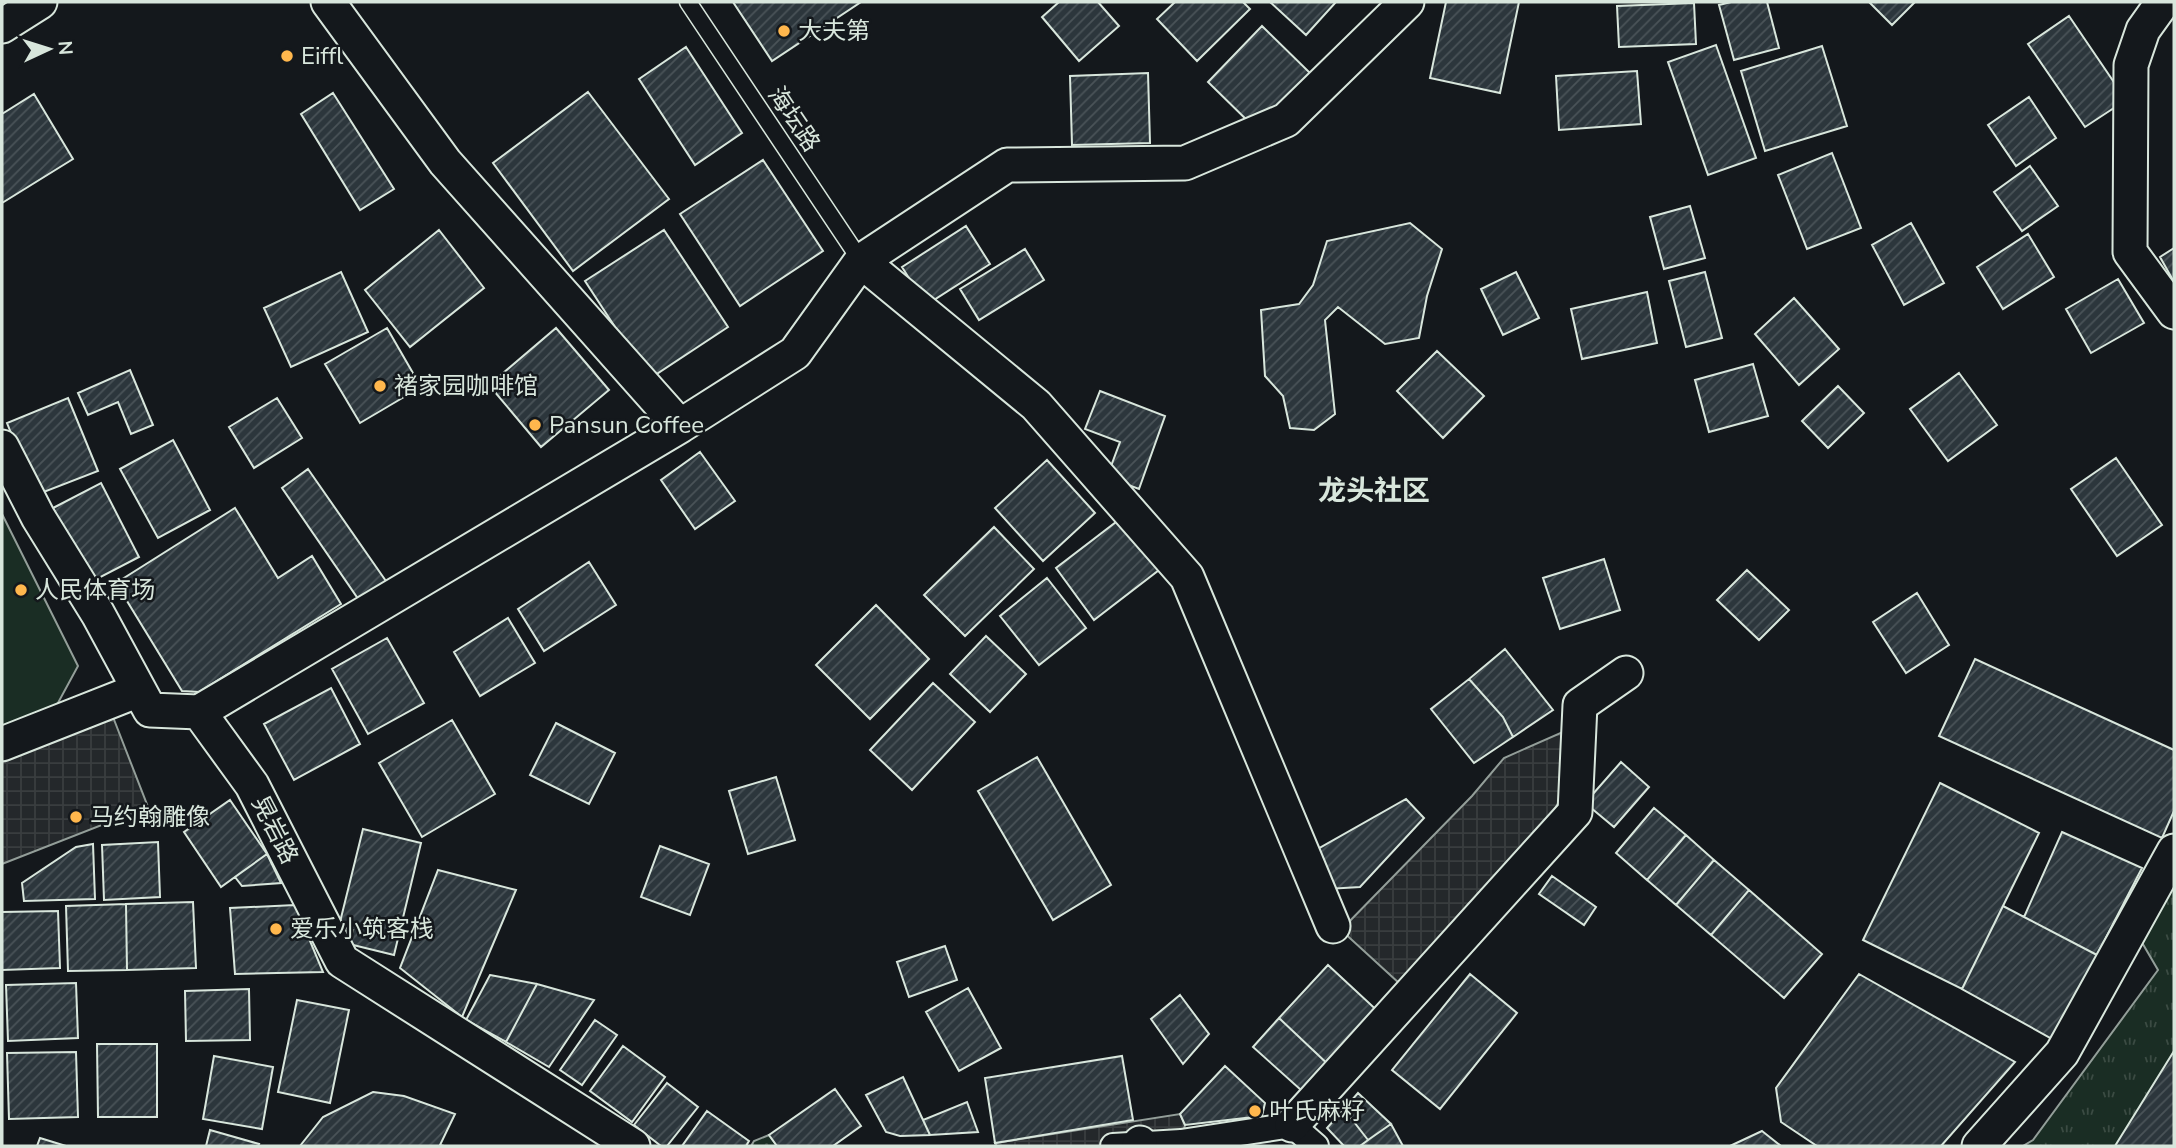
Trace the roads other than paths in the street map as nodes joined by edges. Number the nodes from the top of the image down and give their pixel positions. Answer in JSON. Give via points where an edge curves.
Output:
{"nodes":[{"id":1,"x":40,"y":2,"type":"edge"},
{"id":2,"x":328,"y":2,"type":"edge"},
{"id":3,"x":688,"y":2,"type":"edge"},
{"id":4,"x":1407,"y":2,"type":"edge"},
{"id":5,"x":2163,"y":2,"type":"edge"},
{"id":6,"x":2,"y":26,"type":"edge"},
{"id":7,"x":861,"y":261,"type":"junction"},
{"id":8,"x":2174,"y":312,"type":"edge"},
{"id":9,"x":680,"y":426,"type":"junction"},
{"id":10,"x":2,"y":447,"type":"edge"},
{"id":11,"x":1626,"y":673,"type":"dead end"},
{"id":12,"x":139,"y":690,"type":"junction"},
{"id":13,"x":199,"y":712,"type":"junction"},
{"id":14,"x":2,"y":744,"type":"edge"},
{"id":15,"x":2174,"y":851,"type":"edge"},
{"id":16,"x":1333,"y":926,"type":"dead end"},
{"id":17,"x":1304,"y":1136,"type":"edge"},
{"id":18,"x":1131,"y":1145,"type":"edge"},
{"id":19,"x":633,"y":1146,"type":"edge"},
{"id":20,"x":1979,"y":1146,"type":"edge"}],
"edges":[{"from":1,"to":6,"type":"street"},
{"from":2,"to":9,"type":"street","via":[[445,162]]},
{"from":3,"to":7,"type":"lane","name":"海坛路"},
{"from":4,"to":7,"type":"street","via":[[1286,120],[1185,163],[1007,165]]},
{"from":5,"to":8,"type":"street","via":[[2143,30],[2131,65],[2130,252]]},
{"from":7,"to":9,"type":"street","via":[[795,353]]},
{"from":7,"to":16,"type":"street","via":[[1035,404],[1187,577]]},
{"from":9,"to":13,"type":"street"},
{"from":10,"to":12,"type":"street"},
{"from":11,"to":17,"type":"street","via":[[1580,705],[1575,812]]},
{"from":12,"to":13,"type":"street","via":[[150,710]]},
{"from":12,"to":14,"type":"street"},
{"from":13,"to":19,"type":"street","name":"晃岩路","via":[[252,785],[342,961]]},
{"from":15,"to":20,"type":"street","via":[[2062,1053]]},
{"from":17,"to":18,"type":"street"}]}
